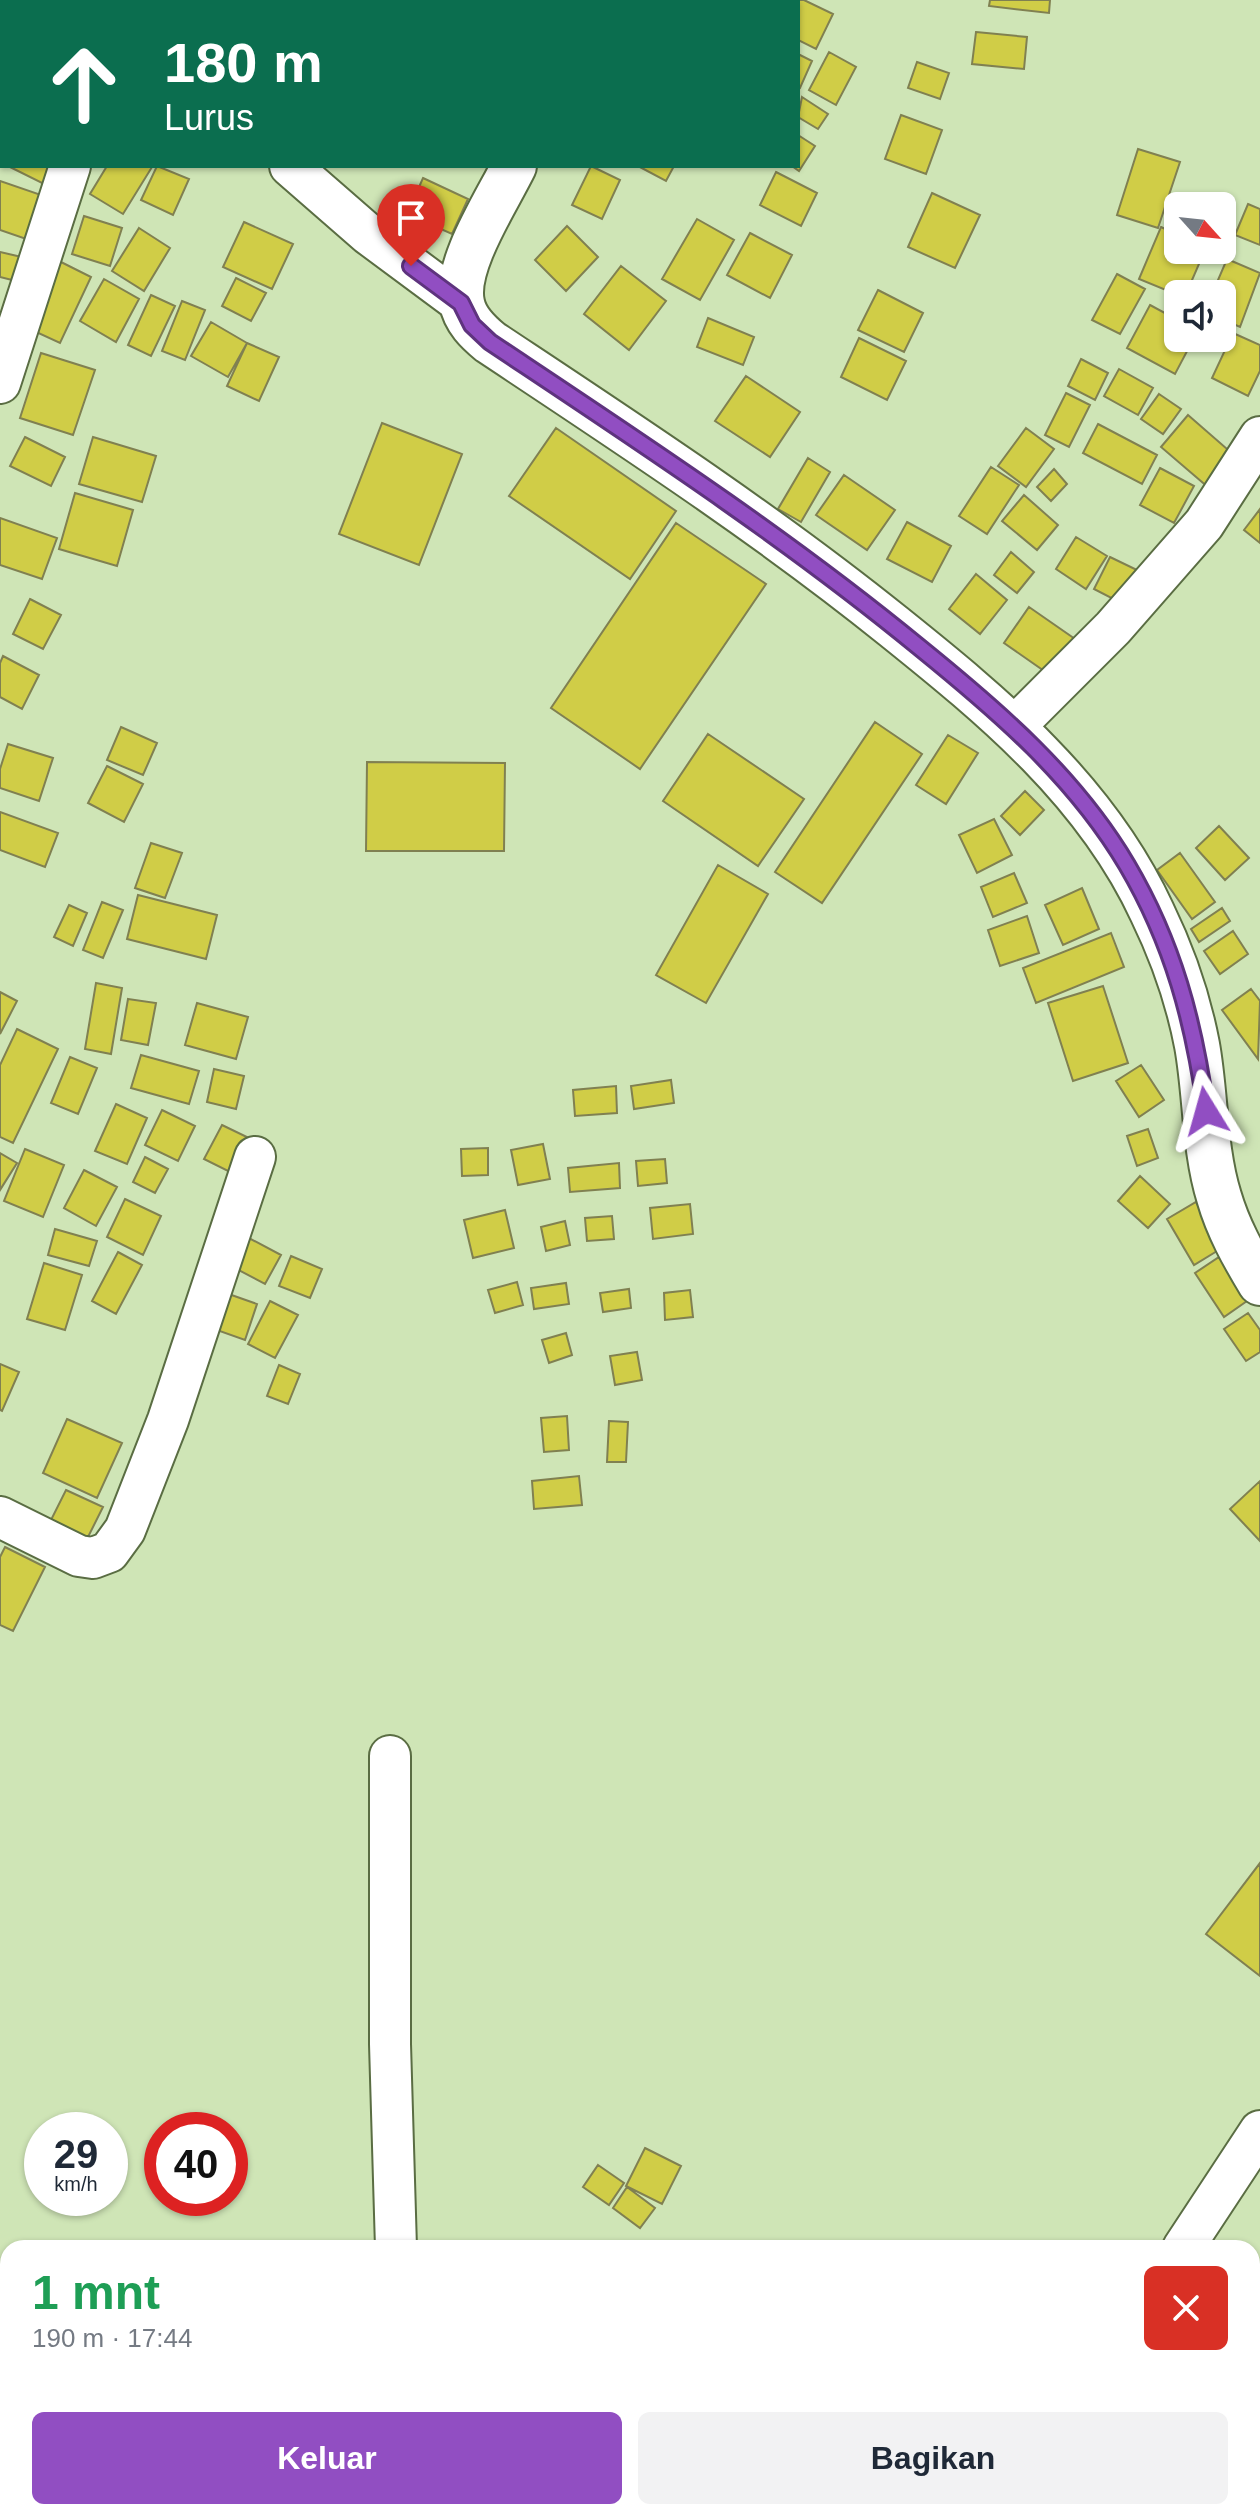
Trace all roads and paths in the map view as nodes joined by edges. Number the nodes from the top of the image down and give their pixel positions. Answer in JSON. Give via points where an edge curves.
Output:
{"nodes":[{"id":1,"x":69,"y":168,"type":"edge"},
{"id":2,"x":292,"y":168,"type":"edge"},
{"id":3,"x":513,"y":168,"type":"edge"},
{"id":4,"x":461,"y":303,"type":"junction"},
{"id":5,"x":0,"y":383,"type":"edge"},
{"id":6,"x":1260,"y":437,"type":"edge"},
{"id":7,"x":1015,"y":726,"type":"junction"},
{"id":8,"x":255,"y":1157,"type":"dead end"},
{"id":9,"x":1260,"y":1283,"type":"edge"},
{"id":10,"x":0,"y":1517,"type":"edge"},
{"id":11,"x":390,"y":1756,"type":"dead end"},
{"id":12,"x":1260,"y":2131,"type":"edge"},
{"id":13,"x":396,"y":2240,"type":"edge"},
{"id":14,"x":1188,"y":2240,"type":"edge"}],
"edges":[{"from":1,"to":5,"type":"street"},
{"from":2,"to":4,"type":"street","via":[[368,234]]},
{"from":3,"to":4,"type":"street","via":[[463,274]]},
{"from":4,"to":7,"type":"street","via":[[472,325],[490,342],[776,535]]},
{"from":6,"to":7,"type":"street","via":[[1204,524],[1113,628]]},
{"from":7,"to":9,"type":"street","via":[[1057,771],[1126,863],[1175,962],[1197,1047],[1218,1195],[1239,1249]]},
{"from":8,"to":10,"type":"street","via":[[168,1420],[125,1530],[109,1552],[93,1558]]},
{"from":11,"to":13,"type":"street"},
{"from":12,"to":14,"type":"street"}]}
